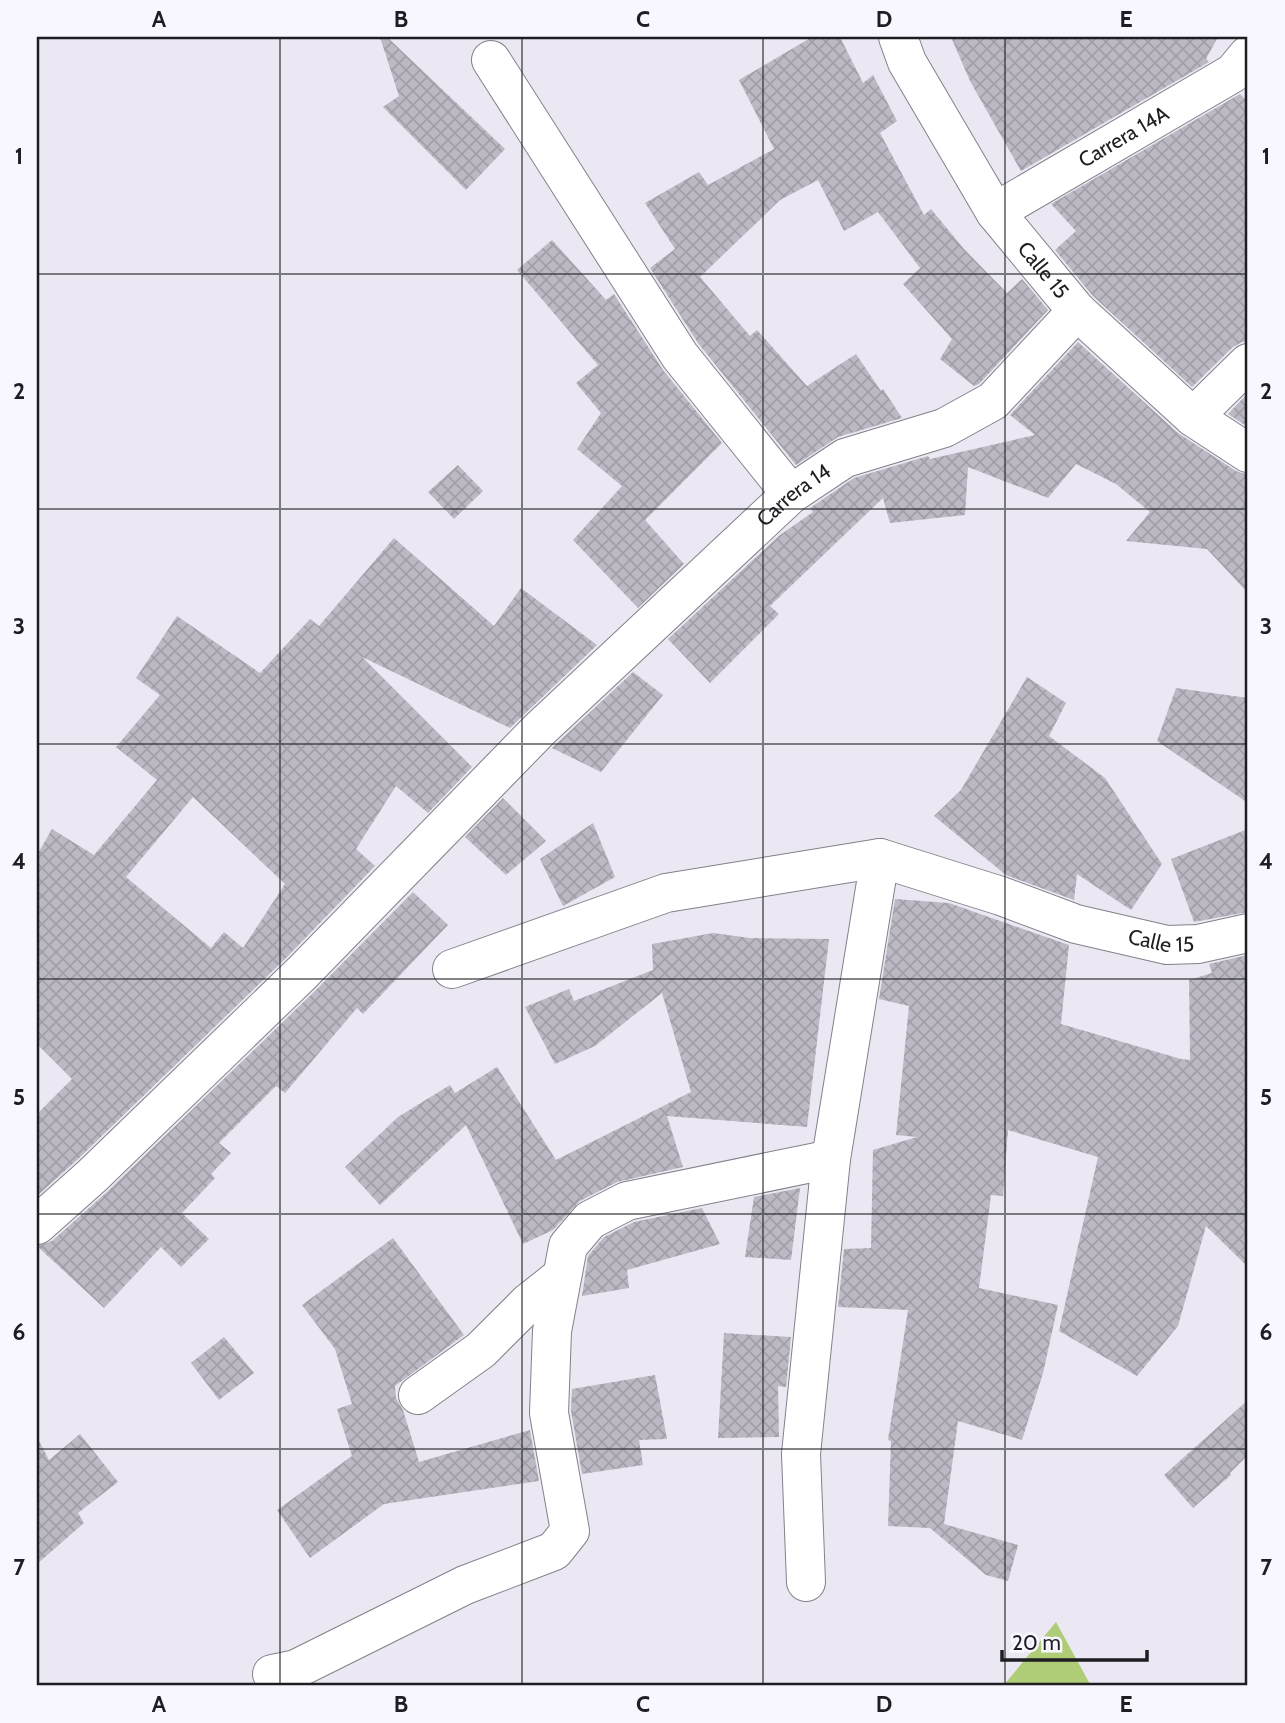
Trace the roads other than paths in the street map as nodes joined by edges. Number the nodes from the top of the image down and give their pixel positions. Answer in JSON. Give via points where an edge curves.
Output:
{"nodes":[{"id":1,"x":898,"y":37,"type":"edge"},
{"id":2,"x":1248,"y":55,"type":"edge"},
{"id":3,"x":491,"y":60,"type":"dead end"},
{"id":4,"x":995,"y":212,"type":"junction"},
{"id":5,"x":1077,"y":311,"type":"junction"},
{"id":6,"x":1248,"y":363,"type":"edge"},
{"id":7,"x":1193,"y":417,"type":"junction"},
{"id":8,"x":1248,"y":453,"type":"edge"},
{"id":9,"x":791,"y":494,"type":"junction"},
{"id":10,"x":880,"y":858,"type":"junction"},
{"id":11,"x":1248,"y":933,"type":"edge"},
{"id":12,"x":452,"y":969,"type":"dead end"},
{"id":13,"x":831,"y":1158,"type":"junction"},
{"id":14,"x":37,"y":1225,"type":"edge"},
{"id":15,"x":562,"y":1276,"type":"junction"},
{"id":16,"x":418,"y":1395,"type":"dead end"},
{"id":17,"x":806,"y":1583,"type":"dead end"},
{"id":18,"x":272,"y":1674,"type":"dead end"}],
"edges":[{"from":1,"to":4,"type":"street","name":"Calle 15"},
{"from":2,"to":4,"type":"street","name":"Carrera 14A","via":[[1233,73]]},
{"from":3,"to":9,"type":"street","via":[[680,356]]},
{"from":4,"to":5,"type":"street","name":"Calle 15"},
{"from":5,"to":7,"type":"street","name":"Calle 15"},
{"from":5,"to":9,"type":"street","name":"Carrera 14","via":[[993,401],[944,428],[845,458]]},
{"from":6,"to":7,"type":"street"},
{"from":7,"to":8,"type":"street","name":"Calle 15"},
{"from":9,"to":14,"type":"street","name":"Carrera 14","via":[[539,730],[302,972]]},
{"from":10,"to":11,"type":"street","name":"Calle 15","via":[[1076,925],[1167,945],[1198,944]]},
{"from":10,"to":12,"type":"street","via":[[666,893]]},
{"from":10,"to":13,"type":"street"},
{"from":13,"to":15,"type":"street","via":[[627,1201],[590,1220],[568,1247]]},
{"from":13,"to":17,"type":"street","via":[[801,1454]]},
{"from":15,"to":16,"type":"street","via":[[481,1350]]},
{"from":15,"to":18,"type":"street","via":[[552,1331],[549,1413],[570,1531],[554,1551],[465,1585],[296,1668]]}]}
